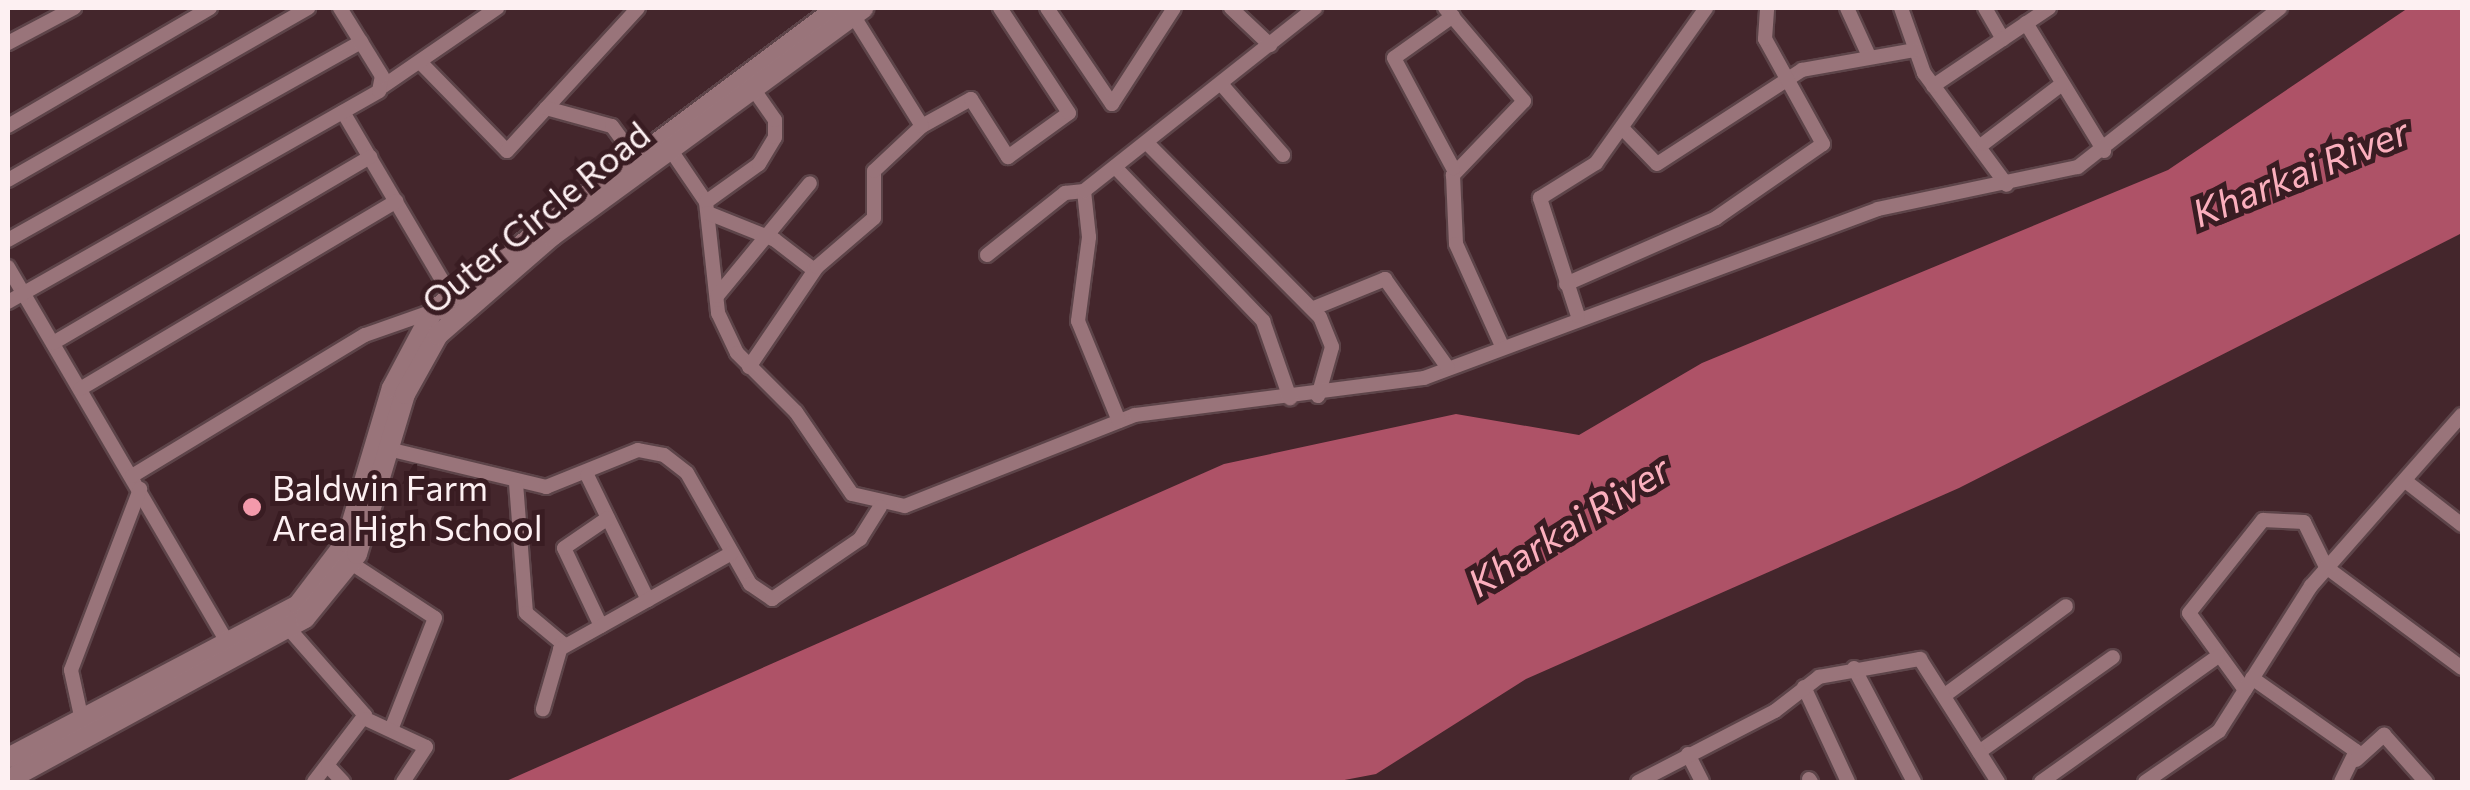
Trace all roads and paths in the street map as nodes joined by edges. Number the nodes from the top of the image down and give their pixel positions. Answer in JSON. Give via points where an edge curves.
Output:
{"nodes":[{"id":1,"x":74,"y":8,"type":"edge"},
{"id":2,"x":210,"y":8,"type":"edge"},
{"id":3,"x":308,"y":8,"type":"edge"},
{"id":4,"x":340,"y":8,"type":"edge"},
{"id":5,"x":497,"y":8,"type":"edge"},
{"id":6,"x":638,"y":8,"type":"edge"},
{"id":7,"x":1000,"y":8,"type":"edge"},
{"id":8,"x":1047,"y":8,"type":"edge"},
{"id":9,"x":1174,"y":8,"type":"edge"},
{"id":10,"x":1231,"y":8,"type":"edge"},
{"id":11,"x":1315,"y":8,"type":"edge"},
{"id":12,"x":1706,"y":8,"type":"edge"},
{"id":13,"x":1767,"y":8,"type":"edge"},
{"id":14,"x":1847,"y":8,"type":"edge"},
{"id":15,"x":1901,"y":8,"type":"edge"},
{"id":16,"x":1985,"y":8,"type":"edge"},
{"id":17,"x":2049,"y":8,"type":"edge"},
{"id":18,"x":2280,"y":8,"type":"edge"},
{"id":19,"x":851,"y":10,"type":"edge"},
{"id":20,"x":1449,"y":12,"type":"edge"},
{"id":21,"x":2026,"y":24,"type":"junction"},
{"id":22,"x":2003,"y":39,"type":"junction"},
{"id":23,"x":361,"y":42,"type":"junction"},
{"id":24,"x":8,"y":43,"type":"edge"},
{"id":25,"x":1270,"y":46,"type":"junction"},
{"id":26,"x":1914,"y":50,"type":"junction"},
{"id":27,"x":1869,"y":56,"type":"junction"},
{"id":28,"x":423,"y":65,"type":"junction"},
{"id":29,"x":1786,"y":80,"type":"junction"},
{"id":30,"x":2062,"y":84,"type":"junction"},
{"id":31,"x":1222,"y":85,"type":"junction"},
{"id":32,"x":1932,"y":86,"type":"junction"},
{"id":33,"x":382,"y":87,"type":"junction"},
{"id":34,"x":752,"y":87,"type":"junction"},
{"id":35,"x":546,"y":108,"type":"junction"},
{"id":36,"x":343,"y":112,"type":"junction"},
{"id":37,"x":8,"y":126,"type":"edge"},
{"id":38,"x":922,"y":126,"type":"junction"},
{"id":39,"x":1624,"y":130,"type":"junction"},
{"id":40,"x":1147,"y":144,"type":"junction"},
{"id":41,"x":1983,"y":144,"type":"junction"},
{"id":42,"x":670,"y":149,"type":"junction"},
{"id":43,"x":2104,"y":151,"type":"junction"},
{"id":44,"x":634,"y":156,"type":"junction"},
{"id":45,"x":1283,"y":156,"type":"dead end"},
{"id":46,"x":370,"y":157,"type":"junction"},
{"id":47,"x":1115,"y":167,"type":"junction"},
{"id":48,"x":1454,"y":168,"type":"junction"},
{"id":49,"x":8,"y":180,"type":"edge"},
{"id":50,"x":810,"y":183,"type":"dead end"},
{"id":51,"x":2007,"y":185,"type":"junction"},
{"id":52,"x":1084,"y":191,"type":"junction"},
{"id":53,"x":396,"y":201,"type":"junction"},
{"id":54,"x":707,"y":207,"type":"junction"},
{"id":55,"x":762,"y":237,"type":"junction"},
{"id":56,"x":8,"y":240,"type":"edge"},
{"id":57,"x":987,"y":255,"type":"dead end"},
{"id":58,"x":8,"y":267,"type":"edge"},
{"id":59,"x":814,"y":270,"type":"junction"},
{"id":60,"x":1566,"y":284,"type":"junction"},
{"id":61,"x":25,"y":296,"type":"junction"},
{"id":62,"x":717,"y":296,"type":"junction"},
{"id":63,"x":8,"y":302,"type":"edge"},
{"id":64,"x":454,"y":305,"type":"junction"},
{"id":65,"x":1314,"y":308,"type":"junction"},
{"id":66,"x":433,"y":311,"type":"junction"},
{"id":67,"x":1578,"y":316,"type":"junction"},
{"id":68,"x":53,"y":343,"type":"junction"},
{"id":69,"x":1502,"y":346,"type":"junction"},
{"id":70,"x":748,"y":367,"type":"junction"},
{"id":71,"x":1448,"y":368,"type":"junction"},
{"id":72,"x":80,"y":389,"type":"junction"},
{"id":73,"x":1318,"y":396,"type":"junction"},
{"id":74,"x":1290,"y":398,"type":"junction"},
{"id":75,"x":2462,"y":415,"type":"edge"},
{"id":76,"x":1118,"y":421,"type":"junction"},
{"id":77,"x":388,"y":449,"type":"junction"},
{"id":78,"x":587,"y":476,"type":"junction"},
{"id":79,"x":136,"y":482,"type":"junction"},
{"id":80,"x":516,"y":483,"type":"junction"},
{"id":81,"x":2408,"y":483,"type":"junction"},
{"id":82,"x":880,"y":507,"type":"junction"},
{"id":83,"x":608,"y":518,"type":"junction"},
{"id":84,"x":2462,"y":526,"type":"edge"},
{"id":85,"x":732,"y":553,"type":"junction"},
{"id":86,"x":351,"y":564,"type":"junction"},
{"id":87,"x":2326,"y":567,"type":"junction"},
{"id":88,"x":648,"y":600,"type":"junction"},
{"id":89,"x":2066,"y":606,"type":"dead end"},
{"id":90,"x":601,"y":626,"type":"junction"},
{"id":91,"x":290,"y":630,"type":"junction"},
{"id":92,"x":560,"y":649,"type":"junction"},
{"id":93,"x":234,"y":654,"type":"junction"},
{"id":94,"x":2112,"y":656,"type":"dead end"},
{"id":95,"x":2218,"y":656,"type":"junction"},
{"id":96,"x":1854,"y":668,"type":"junction"},
{"id":97,"x":2462,"y":668,"type":"edge"},
{"id":98,"x":2248,"y":684,"type":"junction"},
{"id":99,"x":1804,"y":687,"type":"junction"},
{"id":100,"x":1946,"y":694,"type":"junction"},
{"id":101,"x":543,"y":709,"type":"dead end"},
{"id":102,"x":81,"y":716,"type":"junction"},
{"id":103,"x":366,"y":719,"type":"junction"},
{"id":104,"x":392,"y":727,"type":"junction"},
{"id":105,"x":1979,"y":752,"type":"junction"},
{"id":106,"x":1688,"y":754,"type":"junction"},
{"id":107,"x":8,"y":758,"type":"edge"},
{"id":108,"x":2356,"y":760,"type":"junction"},
{"id":109,"x":328,"y":766,"type":"junction"},
{"id":110,"x":8,"y":780,"type":"edge"},
{"id":111,"x":314,"y":782,"type":"edge"},
{"id":112,"x":344,"y":782,"type":"edge"},
{"id":113,"x":403,"y":782,"type":"edge"},
{"id":114,"x":1638,"y":782,"type":"edge"},
{"id":115,"x":1702,"y":782,"type":"edge"},
{"id":116,"x":1848,"y":782,"type":"edge"},
{"id":117,"x":1914,"y":782,"type":"edge"},
{"id":118,"x":1998,"y":782,"type":"edge"},
{"id":119,"x":2041,"y":782,"type":"edge"},
{"id":120,"x":2145,"y":782,"type":"edge"},
{"id":121,"x":2341,"y":782,"type":"edge"},
{"id":122,"x":2426,"y":782,"type":"edge"}],
"edges":[{"from":1,"to":24,"type":"street"},
{"from":2,"to":37,"type":"street"},
{"from":3,"to":49,"type":"street"},
{"from":4,"to":23,"type":"street"},
{"from":5,"to":28,"type":"street"},
{"from":6,"to":35,"type":"street"},
{"from":7,"to":38,"type":"street","via":[[1069,113],[1008,158],[970,99]]},
{"from":8,"to":9,"type":"street","via":[[1112,104]]},
{"from":10,"to":25,"type":"street"},
{"from":11,"to":25,"type":"street"},
{"from":12,"to":39,"type":"street"},
{"from":13,"to":29,"type":"street","via":[[1765,39]]},
{"from":14,"to":27,"type":"street"},
{"from":15,"to":26,"type":"street"},
{"from":16,"to":22,"type":"street"},
{"from":17,"to":21,"type":"street"},
{"from":18,"to":43,"type":"street"},
{"from":19,"to":34,"type":"main road","name":"Outer Circle Road"},
{"from":19,"to":38,"type":"street"},
{"from":19,"to":44,"type":"main road","name":"Outer Circle Road"},
{"from":20,"to":48,"type":"street","via":[[1394,58]]},
{"from":20,"to":48,"type":"street","via":[[1524,101],[1494,140]]},
{"from":21,"to":22,"type":"street"},
{"from":21,"to":30,"type":"street"},
{"from":22,"to":32,"type":"street"},
{"from":23,"to":33,"type":"street"},
{"from":23,"to":56,"type":"street"},
{"from":25,"to":31,"type":"street"},
{"from":26,"to":27,"type":"street"},
{"from":26,"to":32,"type":"street"},
{"from":27,"to":29,"type":"street"},
{"from":28,"to":33,"type":"street"},
{"from":28,"to":35,"type":"street","via":[[501,152]]},
{"from":29,"to":39,"type":"street","via":[[1657,164]]},
{"from":29,"to":60,"type":"street","via":[[1820,147],[1716,218]]},
{"from":30,"to":41,"type":"street"},
{"from":30,"to":43,"type":"street"},
{"from":31,"to":40,"type":"street"},
{"from":31,"to":45,"type":"street"},
{"from":32,"to":41,"type":"street"},
{"from":33,"to":36,"type":"street"},
{"from":34,"to":42,"type":"main road","name":"Outer Circle Road"},
{"from":34,"to":54,"type":"street","via":[[775,120],[775,137],[760,164]]},
{"from":35,"to":44,"type":"street","via":[[612,126]]},
{"from":36,"to":46,"type":"street"},
{"from":36,"to":61,"type":"street"},
{"from":38,"to":59,"type":"street","via":[[874,171],[874,218]]},
{"from":39,"to":60,"type":"street","via":[[1596,163],[1540,198]]},
{"from":40,"to":47,"type":"street"},
{"from":40,"to":65,"type":"street"},
{"from":41,"to":51,"type":"street"},
{"from":42,"to":54,"type":"street"},
{"from":42,"to":64,"type":"main road","name":"Outer Circle Road"},
{"from":43,"to":51,"type":"street"},
{"from":44,"to":64,"type":"main road","name":"Outer Circle Road"},
{"from":46,"to":53,"type":"street"},
{"from":46,"to":68,"type":"street"},
{"from":47,"to":52,"type":"street"},
{"from":47,"to":74,"type":"street","via":[[1263,321],[1282,354]]},
{"from":48,"to":69,"type":"street","via":[[1456,244]]},
{"from":50,"to":55,"type":"street"},
{"from":51,"to":67,"type":"street","via":[[1878,210]]},
{"from":52,"to":57,"type":"street","via":[[1065,193]]},
{"from":52,"to":76,"type":"street","via":[[1088,254],[1078,321]]},
{"from":53,"to":64,"type":"street"},
{"from":53,"to":72,"type":"street"},
{"from":54,"to":55,"type":"street"},
{"from":54,"to":62,"type":"street"},
{"from":55,"to":59,"type":"street"},
{"from":55,"to":62,"type":"street","via":[[753,262]]},
{"from":58,"to":61,"type":"street"},
{"from":59,"to":70,"type":"street"},
{"from":60,"to":67,"type":"street"},
{"from":61,"to":63,"type":"street"},
{"from":61,"to":68,"type":"street"},
{"from":62,"to":70,"type":"street","via":[[726,334]]},
{"from":64,"to":66,"type":"main road","name":"Outer Circle Road"},
{"from":64,"to":77,"type":"main road","name":"Outer Circle Road","via":[[419,362]]},
{"from":65,"to":71,"type":"street","via":[[1384,280]]},
{"from":65,"to":73,"type":"street","via":[[1332,347]]},
{"from":66,"to":79,"type":"street","via":[[365,335]]},
{"from":66,"to":93,"type":"main road","name":"Outer Circle Road","via":[[406,354],[346,542],[298,605]]},
{"from":67,"to":69,"type":"street"},
{"from":68,"to":72,"type":"street"},
{"from":69,"to":71,"type":"street"},
{"from":70,"to":82,"type":"street","via":[[796,412],[852,494]]},
{"from":71,"to":73,"type":"street"},
{"from":72,"to":79,"type":"street"},
{"from":73,"to":74,"type":"street"},
{"from":74,"to":76,"type":"street"},
{"from":75,"to":81,"type":"street"},
{"from":76,"to":82,"type":"street","via":[[905,506]]},
{"from":77,"to":80,"type":"street"},
{"from":77,"to":86,"type":"main road","name":"Outer Circle Road"},
{"from":78,"to":80,"type":"street","via":[[546,487]]},
{"from":78,"to":83,"type":"street"},
{"from":78,"to":85,"type":"street","via":[[638,450],[664,455],[687,473]]},
{"from":79,"to":93,"type":"street"},
{"from":79,"to":102,"type":"street","via":[[71,670]]},
{"from":80,"to":92,"type":"street","via":[[526,613],[557,632]]},
{"from":81,"to":84,"type":"street"},
{"from":81,"to":87,"type":"street"},
{"from":82,"to":85,"type":"street","via":[[860,539],[782,597],[756,590]]},
{"from":83,"to":88,"type":"street"},
{"from":83,"to":90,"type":"street","via":[[564,548]]},
{"from":85,"to":88,"type":"street"},
{"from":86,"to":91,"type":"main road","name":"Outer Circle Road"},
{"from":86,"to":104,"type":"street","via":[[435,618]]},
{"from":87,"to":95,"type":"street","via":[[2304,522],[2249,526],[2188,614]]},
{"from":87,"to":97,"type":"street"},
{"from":87,"to":98,"type":"street"},
{"from":88,"to":90,"type":"street"},
{"from":89,"to":100,"type":"street"},
{"from":90,"to":92,"type":"street"},
{"from":91,"to":93,"type":"main road","name":"Outer Circle Road"},
{"from":91,"to":103,"type":"street"},
{"from":92,"to":101,"type":"street"},
{"from":93,"to":102,"type":"main road","name":"Outer Circle Road"},
{"from":93,"to":110,"type":"main road","name":"Outer Circle Road"},
{"from":94,"to":105,"type":"street"},
{"from":95,"to":98,"type":"street"},
{"from":95,"to":119,"type":"street"},
{"from":96,"to":99,"type":"street"},
{"from":96,"to":100,"type":"street","via":[[1923,660]]},
{"from":96,"to":117,"type":"street"},
{"from":98,"to":108,"type":"street"},
{"from":98,"to":120,"type":"street","via":[[2210,740]]},
{"from":99,"to":106,"type":"street"},
{"from":99,"to":116,"type":"street"},
{"from":100,"to":105,"type":"street"},
{"from":102,"to":107,"type":"main road","name":"Outer Circle Road"},
{"from":103,"to":104,"type":"street"},
{"from":103,"to":109,"type":"street"},
{"from":104,"to":113,"type":"street","via":[[427,749]]},
{"from":105,"to":118,"type":"street"},
{"from":106,"to":114,"type":"street"},
{"from":106,"to":115,"type":"street"},
{"from":108,"to":121,"type":"street"},
{"from":108,"to":122,"type":"street","via":[[2384,735]]},
{"from":109,"to":111,"type":"street"},
{"from":109,"to":112,"type":"street"}]}
